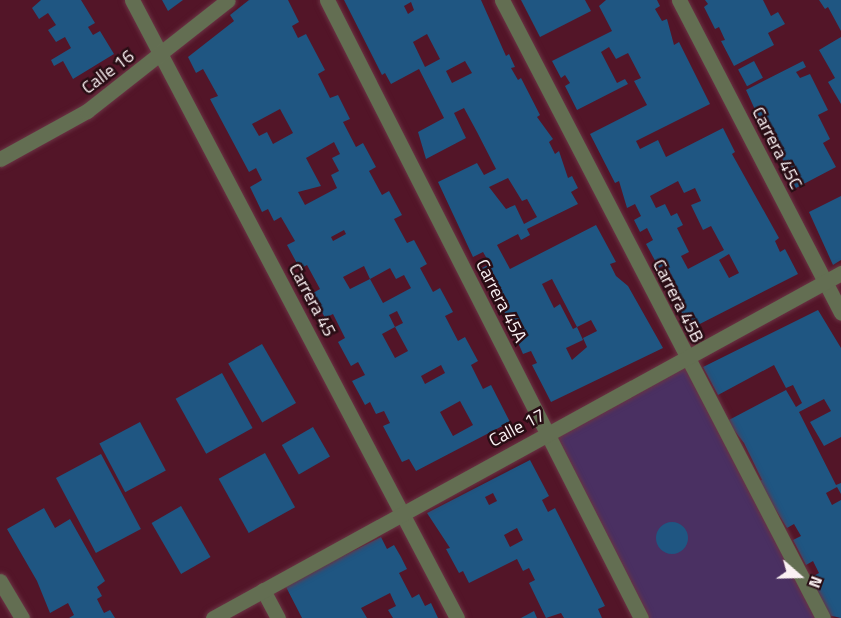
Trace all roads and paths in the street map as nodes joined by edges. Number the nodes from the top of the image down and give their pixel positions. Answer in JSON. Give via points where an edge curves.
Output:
{"nodes":[{"id":1,"x":132,"y":0,"type":"edge"},
{"id":2,"x":228,"y":0,"type":"edge"},
{"id":3,"x":327,"y":0,"type":"edge"},
{"id":4,"x":502,"y":0,"type":"edge"},
{"id":5,"x":678,"y":0,"type":"edge"},
{"id":6,"x":161,"y":56,"type":"junction"},
{"id":7,"x":0,"y":159,"type":"edge"},
{"id":8,"x":841,"y":273,"type":"edge"},
{"id":9,"x":825,"y":282,"type":"junction"},
{"id":10,"x":841,"y":313,"type":"edge"},
{"id":11,"x":686,"y":358,"type":"junction"},
{"id":12,"x":546,"y":434,"type":"junction"},
{"id":13,"x":402,"y":512,"type":"junction"},
{"id":14,"x":0,"y":581,"type":"edge"},
{"id":15,"x":263,"y":590,"type":"junction"},
{"id":16,"x":22,"y":618,"type":"edge"},
{"id":17,"x":213,"y":618,"type":"edge"},
{"id":18,"x":278,"y":618,"type":"edge"},
{"id":19,"x":457,"y":618,"type":"edge"},
{"id":20,"x":641,"y":618,"type":"edge"},
{"id":21,"x":823,"y":618,"type":"edge"}],
"edges":[{"from":1,"to":6,"type":"street","name":"Carrera 45"},
{"from":2,"to":6,"type":"street","name":"Calle 16"},
{"from":3,"to":12,"type":"street","name":"Carrera 45A"},
{"from":4,"to":11,"type":"street","name":"Carrera 45B"},
{"from":5,"to":9,"type":"street","name":"Carrera 45C"},
{"from":6,"to":7,"type":"street","name":"Calle 16","via":[[87,111]]},
{"from":6,"to":13,"type":"street","name":"Carrera 45"},
{"from":8,"to":9,"type":"street","name":"Calle 17"},
{"from":9,"to":10,"type":"street","name":"Carrera 45C"},
{"from":9,"to":11,"type":"street","name":"Calle 17"},
{"from":11,"to":12,"type":"street","name":"Calle 17"},
{"from":11,"to":21,"type":"street","name":"Carrera 45B"},
{"from":12,"to":13,"type":"street","name":"Calle 17"},
{"from":12,"to":20,"type":"street","name":"Carrera 45A"},
{"from":13,"to":15,"type":"street","name":"Calle 17"},
{"from":13,"to":19,"type":"street","name":"Carrera 45"},
{"from":14,"to":16,"type":"street"},
{"from":15,"to":17,"type":"street","name":"Calle 17"},
{"from":15,"to":18,"type":"street"}]}
